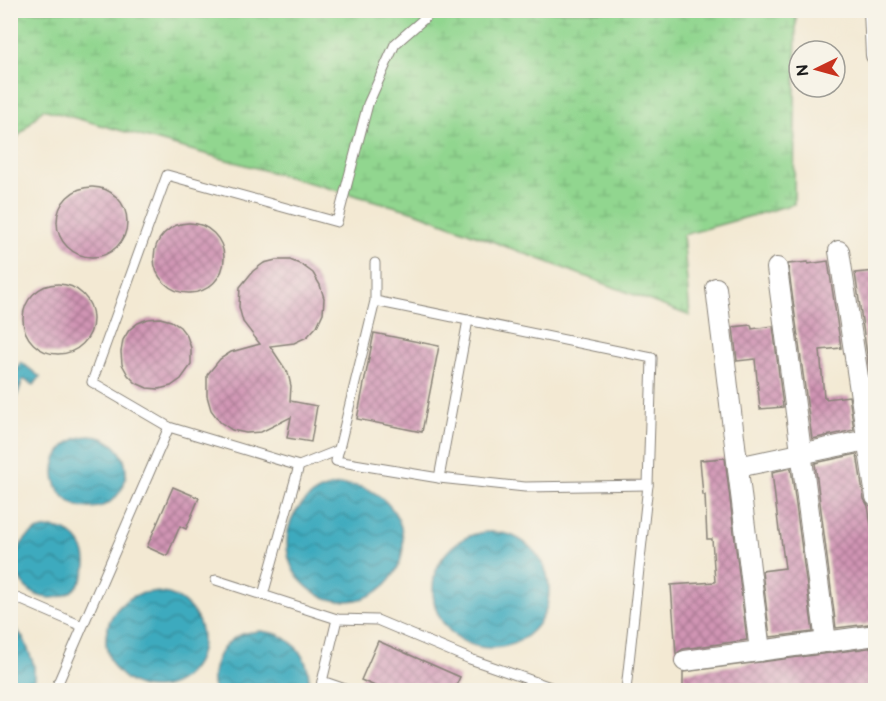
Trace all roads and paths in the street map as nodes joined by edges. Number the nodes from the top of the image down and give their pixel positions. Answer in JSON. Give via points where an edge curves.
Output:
{"nodes":[{"id":1,"x":434,"y":10,"type":"edge"},
{"id":2,"x":874,"y":10,"type":"edge"},
{"id":3,"x":876,"y":55,"type":"edge"},
{"id":4,"x":838,"y":251,"type":"dead end"},
{"id":5,"x":375,"y":263,"type":"dead end"},
{"id":6,"x":777,"y":268,"type":"dead end"},
{"id":7,"x":716,"y":288,"type":"dead end"},
{"id":8,"x":375,"y":301,"type":"junction"},
{"id":9,"x":468,"y":320,"type":"junction"},
{"id":10,"x":169,"y":427,"type":"junction"},
{"id":11,"x":871,"y":439,"type":"edge"},
{"id":12,"x":339,"y":450,"type":"junction"},
{"id":13,"x":802,"y":453,"type":"junction"},
{"id":14,"x":298,"y":466,"type":"junction"},
{"id":15,"x":738,"y":467,"type":"junction"},
{"id":16,"x":439,"y":478,"type":"junction"},
{"id":17,"x":648,"y":485,"type":"junction"},
{"id":18,"x":876,"y":498,"type":"edge"},
{"id":19,"x":216,"y":580,"type":"dead end"},
{"id":20,"x":10,"y":595,"type":"edge"},
{"id":21,"x":263,"y":595,"type":"junction"},
{"id":22,"x":338,"y":619,"type":"junction"},
{"id":23,"x":82,"y":626,"type":"junction"},
{"id":24,"x":876,"y":635,"type":"edge"},
{"id":25,"x":826,"y":642,"type":"junction"},
{"id":26,"x":760,"y":651,"type":"junction"},
{"id":27,"x":685,"y":662,"type":"dead end"},
{"id":28,"x":321,"y":686,"type":"edge"},
{"id":29,"x":55,"y":690,"type":"edge"},
{"id":30,"x":348,"y":690,"type":"edge"},
{"id":31,"x":559,"y":690,"type":"edge"},
{"id":32,"x":626,"y":690,"type":"edge"}],
"edges":[{"from":1,"to":10,"type":"lane","via":[[394,44],[368,104],[337,222],[167,175],[92,382]]},
{"from":2,"to":3,"type":"street"},
{"from":4,"to":11,"type":"street"},
{"from":5,"to":8,"type":"lane"},
{"from":6,"to":13,"type":"street"},
{"from":7,"to":15,"type":"street"},
{"from":8,"to":9,"type":"lane"},
{"from":8,"to":12,"type":"lane"},
{"from":9,"to":16,"type":"lane"},
{"from":9,"to":17,"type":"lane","via":[[652,358]]},
{"from":10,"to":14,"type":"lane"},
{"from":10,"to":23,"type":"lane"},
{"from":11,"to":13,"type":"street"},
{"from":11,"to":18,"type":"street"},
{"from":12,"to":14,"type":"lane"},
{"from":12,"to":16,"type":"lane","via":[[336,461]]},
{"from":13,"to":15,"type":"street"},
{"from":13,"to":25,"type":"street"},
{"from":14,"to":21,"type":"lane"},
{"from":15,"to":26,"type":"street"},
{"from":16,"to":17,"type":"lane","via":[[525,487]]},
{"from":17,"to":32,"type":"lane"},
{"from":19,"to":21,"type":"lane"},
{"from":20,"to":23,"type":"lane"},
{"from":21,"to":22,"type":"lane"},
{"from":22,"to":28,"type":"lane"},
{"from":22,"to":31,"type":"lane","via":[[377,620],[470,659]]},
{"from":23,"to":29,"type":"lane"},
{"from":24,"to":25,"type":"street"},
{"from":25,"to":26,"type":"street"},
{"from":26,"to":27,"type":"street"},
{"from":28,"to":30,"type":"lane"}]}
